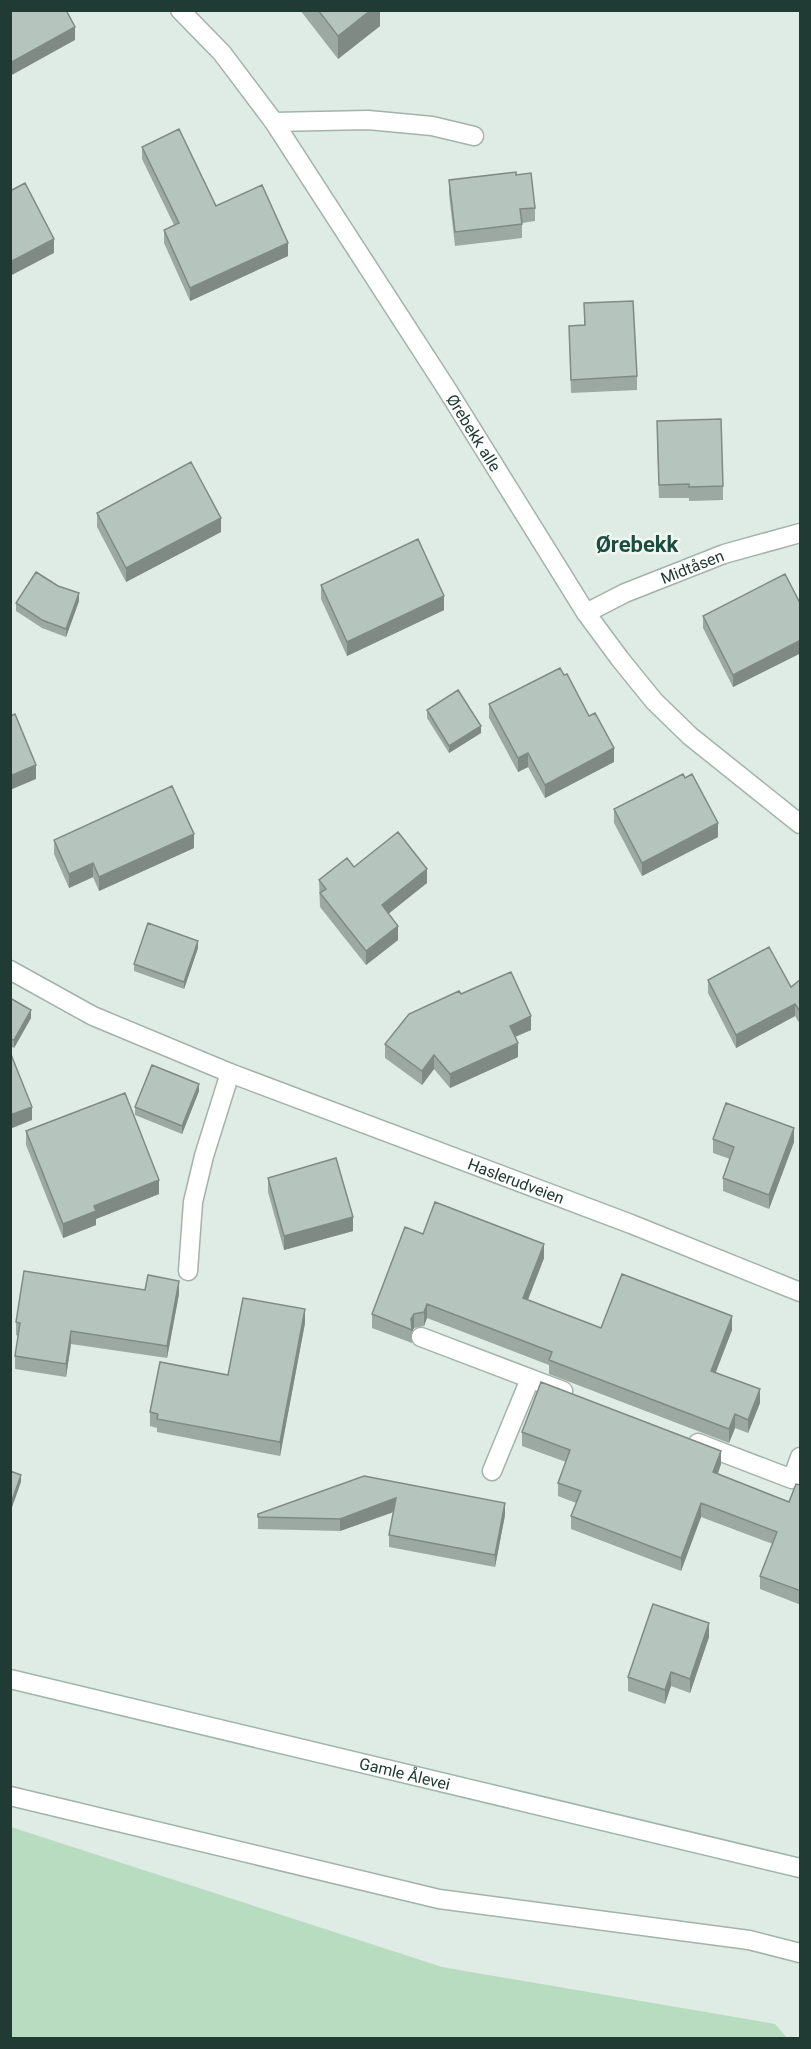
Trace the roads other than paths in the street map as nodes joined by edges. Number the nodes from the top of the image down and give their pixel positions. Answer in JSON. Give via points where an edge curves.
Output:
{"nodes":[{"id":1,"x":180,"y":10,"type":"edge"},
{"id":2,"x":274,"y":122,"type":"junction"},
{"id":3,"x":474,"y":136,"type":"dead end"},
{"id":4,"x":801,"y":533,"type":"edge"},
{"id":5,"x":586,"y":613,"type":"junction"},
{"id":6,"x":801,"y":824,"type":"edge"},
{"id":7,"x":10,"y":970,"type":"edge"},
{"id":8,"x":230,"y":1073,"type":"junction"},
{"id":9,"x":188,"y":1271,"type":"dead end"},
{"id":10,"x":801,"y":1292,"type":"edge"},
{"id":11,"x":420,"y":1337,"type":"dead end"},
{"id":12,"x":530,"y":1378,"type":"junction"},
{"id":13,"x":584,"y":1400,"type":"edge"},
{"id":14,"x":683,"y":1437,"type":"edge"},
{"id":15,"x":801,"y":1457,"type":"edge"},
{"id":16,"x":492,"y":1471,"type":"dead end"},
{"id":17,"x":796,"y":1480,"type":"edge"},
{"id":18,"x":10,"y":1679,"type":"edge"},
{"id":19,"x":10,"y":1796,"type":"edge"},
{"id":20,"x":801,"y":1868,"type":"edge"},
{"id":21,"x":801,"y":1953,"type":"edge"}],
"edges":[{"from":1,"to":2,"type":"street","name":"Ørebekk alle","via":[[222,53]]},
{"from":2,"to":3,"type":"street","via":[[368,120],[432,126]]},
{"from":2,"to":5,"type":"street","name":"Ørebekk alle"},
{"from":4,"to":5,"type":"street","name":"Midtåsen","via":[[724,554]]},
{"from":5,"to":6,"type":"street","name":"Ørebekk alle","via":[[675,722]]},
{"from":7,"to":8,"type":"street","name":"Haslerudveien","via":[[93,1016]]},
{"from":8,"to":9,"type":"street","via":[[193,1202]]},
{"from":8,"to":10,"type":"street","name":"Haslerudveien"},
{"from":11,"to":12,"type":"street"},
{"from":12,"to":13,"type":"street"},
{"from":12,"to":16,"type":"street"},
{"from":14,"to":17,"type":"street"},
{"from":15,"to":17,"type":"street"},
{"from":18,"to":20,"type":"street","name":"Gamle Ålevei"},
{"from":19,"to":21,"type":"street","via":[[439,1899],[749,1940]]}]}
